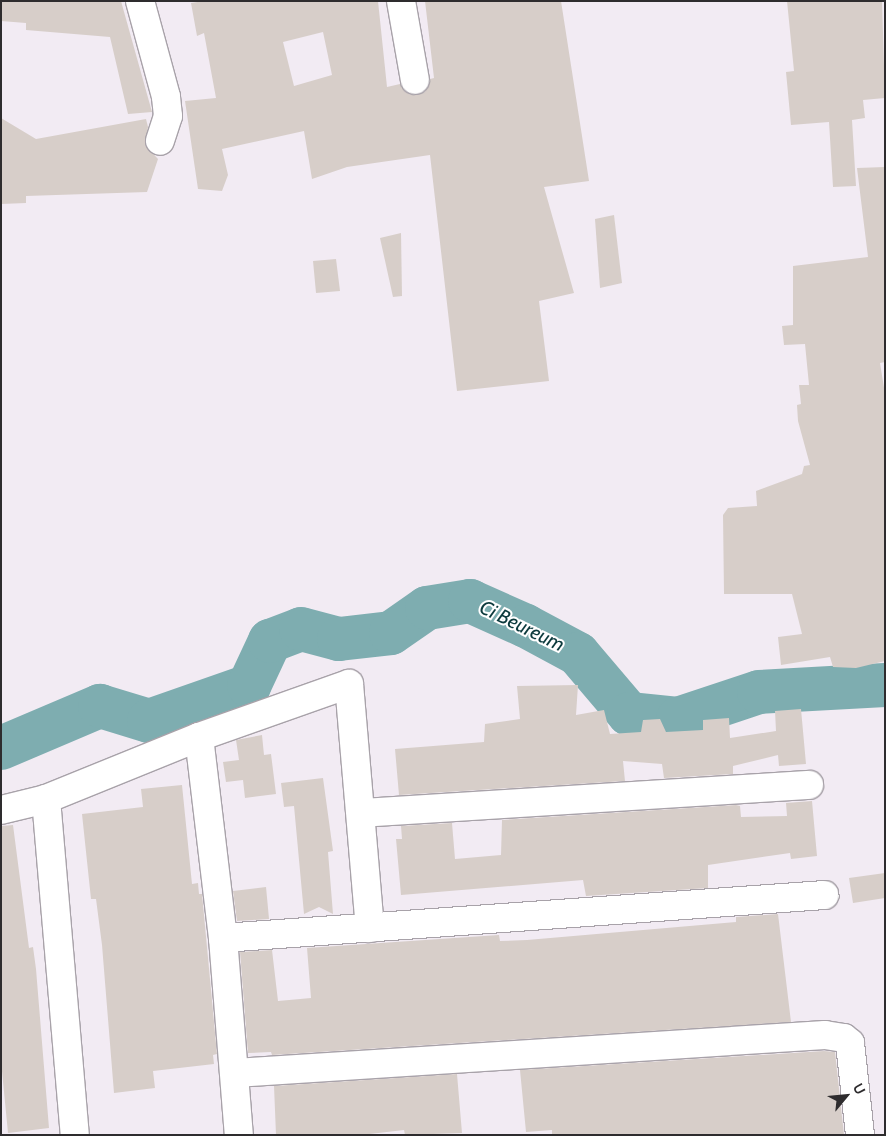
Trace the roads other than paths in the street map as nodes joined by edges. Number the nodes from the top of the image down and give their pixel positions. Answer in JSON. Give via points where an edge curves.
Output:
{"nodes":[{"id":1,"x":140,"y":1,"type":"edge"},
{"id":2,"x":402,"y":1,"type":"edge"},
{"id":3,"x":415,"y":80,"type":"dead end"},
{"id":4,"x":160,"y":141,"type":"dead end"},
{"id":5,"x":200,"y":737,"type":"junction"},
{"id":6,"x":809,"y":785,"type":"dead end"},
{"id":7,"x":46,"y":799,"type":"junction"},
{"id":8,"x":1,"y":810,"type":"edge"},
{"id":9,"x":361,"y":813,"type":"junction"},
{"id":10,"x":824,"y":894,"type":"dead end"},
{"id":11,"x":370,"y":928,"type":"junction"},
{"id":12,"x":223,"y":938,"type":"junction"},
{"id":13,"x":235,"y":1073,"type":"junction"},
{"id":14,"x":75,"y":1135,"type":"edge"},
{"id":15,"x":239,"y":1135,"type":"edge"},
{"id":16,"x":860,"y":1135,"type":"edge"}],
"edges":[{"from":1,"to":4,"type":"street","via":[[166,97],[168,116]]},
{"from":2,"to":3,"type":"street"},
{"from":5,"to":7,"type":"street"},
{"from":5,"to":9,"type":"street","via":[[349,684]]},
{"from":5,"to":12,"type":"street"},
{"from":6,"to":9,"type":"street"},
{"from":7,"to":8,"type":"street"},
{"from":7,"to":14,"type":"street"},
{"from":9,"to":11,"type":"street"},
{"from":10,"to":11,"type":"street"},
{"from":11,"to":12,"type":"street"},
{"from":12,"to":13,"type":"street"},
{"from":13,"to":15,"type":"street"},
{"from":13,"to":16,"type":"street","via":[[825,1035],[844,1038],[850,1043]]}]}
